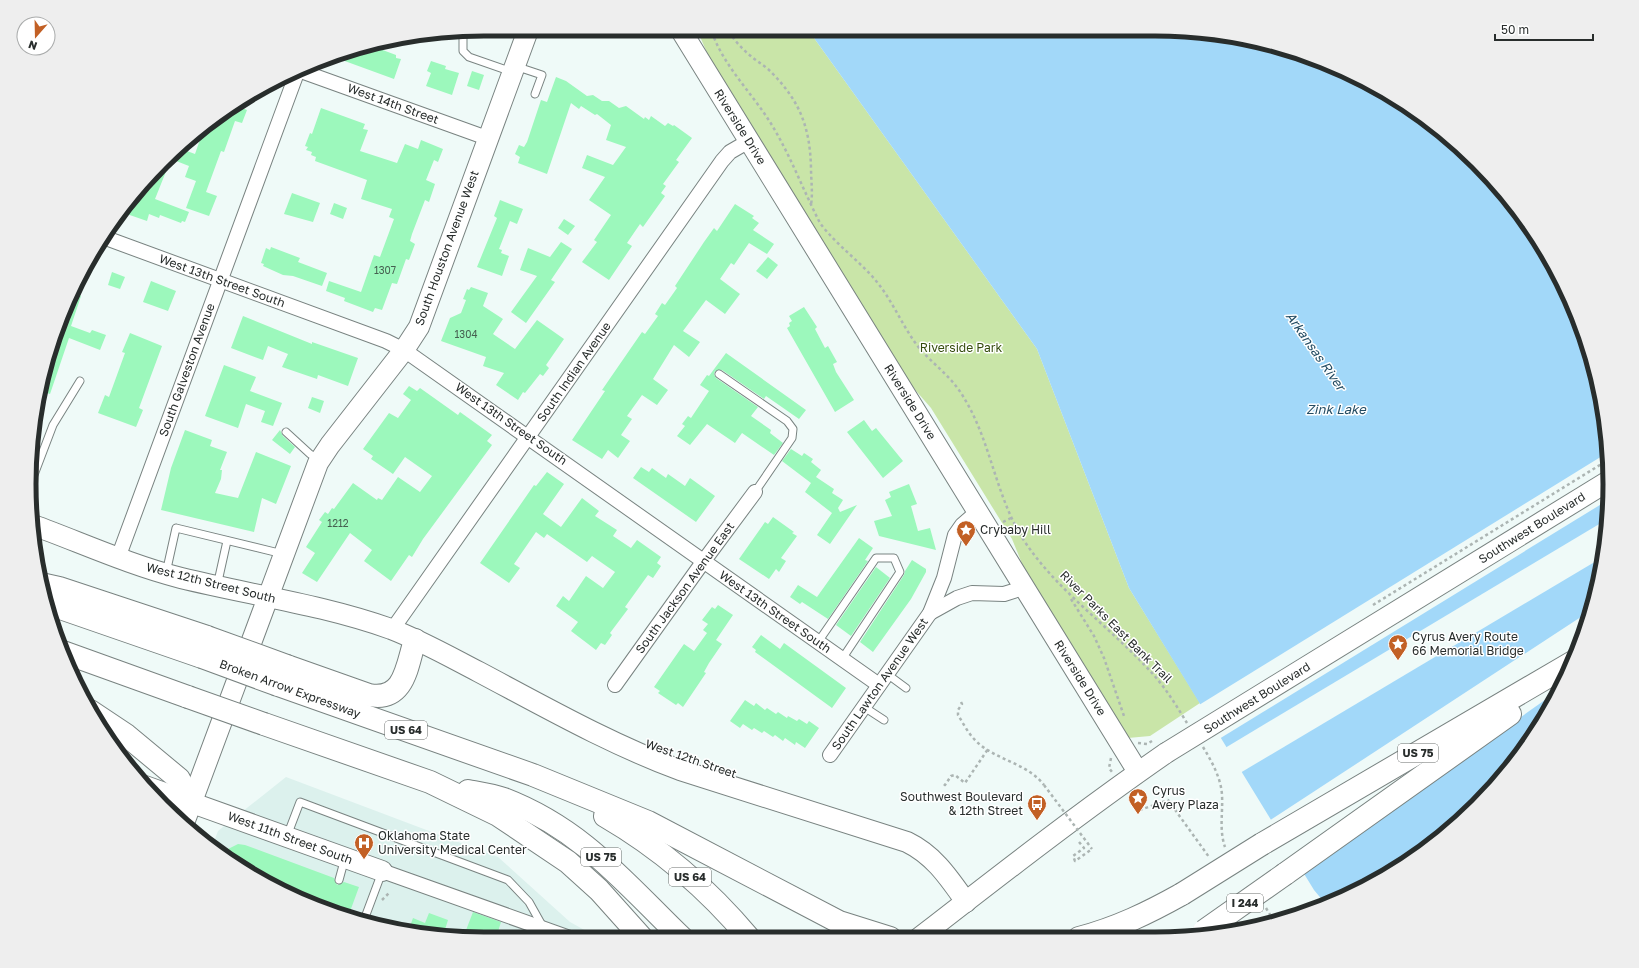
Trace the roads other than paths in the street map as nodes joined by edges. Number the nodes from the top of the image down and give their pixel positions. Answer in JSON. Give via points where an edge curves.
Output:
{"nodes":[{"id":1,"x":525,"y":36,"type":"edge"},
{"id":2,"x":684,"y":36,"type":"edge"},
{"id":3,"x":463,"y":37,"type":"edge"},
{"id":4,"x":513,"y":69,"type":"junction"},
{"id":5,"x":306,"y":73,"type":"edge"},
{"id":6,"x":295,"y":78,"type":"edge"},
{"id":7,"x":535,"y":94,"type":"dead end"},
{"id":8,"x":487,"y":138,"type":"junction"},
{"id":9,"x":749,"y":141,"type":"junction"},
{"id":10,"x":109,"y":239,"type":"edge"},
{"id":11,"x":220,"y":280,"type":"junction"},
{"id":12,"x":404,"y":350,"type":"junction"},
{"id":13,"x":719,"y":374,"type":"dead end"},
{"id":14,"x":80,"y":381,"type":"dead end"},
{"id":15,"x":286,"y":432,"type":"dead end"},
{"id":16,"x":529,"y":437,"type":"junction"},
{"id":17,"x":320,"y":460,"type":"junction"},
{"id":18,"x":37,"y":467,"type":"edge"},
{"id":19,"x":1603,"y":484,"type":"edge"},
{"id":20,"x":755,"y":492,"type":"joint"},
{"id":21,"x":977,"y":512,"type":"junction"},
{"id":22,"x":38,"y":527,"type":"edge"},
{"id":23,"x":227,"y":541,"type":"junction"},
{"id":24,"x":284,"y":555,"type":"junction"},
{"id":25,"x":118,"y":558,"type":"junction"},
{"id":26,"x":703,"y":562,"type":"junction"},
{"id":27,"x":166,"y":573,"type":"junction"},
{"id":28,"x":48,"y":586,"type":"edge"},
{"id":29,"x":216,"y":586,"type":"junction"},
{"id":30,"x":1023,"y":588,"type":"junction"},
{"id":31,"x":268,"y":598,"type":"junction"},
{"id":32,"x":53,"y":605,"type":"edge"},
{"id":33,"x":930,"y":613,"type":"junction"},
{"id":34,"x":392,"y":630,"type":"junction"},
{"id":35,"x":415,"y":640,"type":"junction"},
{"id":36,"x":818,"y":642,"type":"junction"},
{"id":37,"x":204,"y":647,"type":"junction"},
{"id":38,"x":70,"y":654,"type":"edge"},
{"id":39,"x":842,"y":659,"type":"junction"},
{"id":40,"x":1563,"y":668,"type":"edge"},
{"id":41,"x":283,"y":675,"type":"junction"},
{"id":42,"x":883,"y":679,"type":"junction"},
{"id":43,"x":1558,"y":680,"type":"edge"},
{"id":44,"x":615,"y":685,"type":"dead end"},
{"id":45,"x":906,"y":688,"type":"dead end"},
{"id":46,"x":864,"y":707,"type":"junction"},
{"id":47,"x":104,"y":720,"type":"edge"},
{"id":48,"x":884,"y":720,"type":"dead end"},
{"id":49,"x":830,"y":755,"type":"dead end"},
{"id":50,"x":1138,"y":772,"type":"junction"},
{"id":51,"x":533,"y":775,"type":"junction"},
{"id":52,"x":430,"y":782,"type":"junction"},
{"id":53,"x":157,"y":790,"type":"edge"},
{"id":54,"x":191,"y":802,"type":"junction"},
{"id":55,"x":186,"y":818,"type":"edge"},
{"id":56,"x":287,"y":837,"type":"junction"},
{"id":57,"x":346,"y":858,"type":"junction"},
{"id":58,"x":382,"y":871,"type":"junction"},
{"id":59,"x":339,"y":880,"type":"dead end"},
{"id":60,"x":966,"y":902,"type":"junction"},
{"id":61,"x":365,"y":916,"type":"edge"},
{"id":62,"x":544,"y":929,"type":"junction"},
{"id":63,"x":1207,"y":929,"type":"edge"},
{"id":64,"x":553,"y":932,"type":"edge"},
{"id":65,"x":637,"y":932,"type":"edge"},
{"id":66,"x":676,"y":932,"type":"edge"},
{"id":67,"x":744,"y":932,"type":"edge"},
{"id":68,"x":871,"y":932,"type":"edge"},
{"id":69,"x":927,"y":932,"type":"edge"},
{"id":70,"x":1103,"y":932,"type":"edge"}],
"edges":[{"from":1,"to":4,"type":"main road","name":"South Houston Avenue West"},
{"from":2,"to":9,"type":"main road","name":"Riverside Drive"},
{"from":3,"to":4,"type":"lane","via":[[463,51],[469,57]]},
{"from":4,"to":7,"type":"lane","via":[[542,76]]},
{"from":4,"to":8,"type":"main road","name":"South Houston Avenue West"},
{"from":5,"to":8,"type":"street","name":"West 14th Street"},
{"from":6,"to":11,"type":"street","name":"South Galveston Avenue"},
{"from":8,"to":12,"type":"main road","name":"South Houston Avenue West","via":[[419,327]]},
{"from":9,"to":16,"type":"street","name":"South Indian Avenue","via":[[730,152],[722,161]]},
{"from":9,"to":21,"type":"main road","name":"Riverside Drive"},
{"from":10,"to":11,"type":"street","name":"West 13th Street South"},
{"from":11,"to":12,"type":"street","name":"West 13th Street South","via":[[386,341]]},
{"from":11,"to":25,"type":"street","name":"South Galveston Avenue"},
{"from":12,"to":16,"type":"street","name":"West 13th Street South"},
{"from":12,"to":17,"type":"main road","name":"South Houston Avenue West"},
{"from":13,"to":20,"type":"lane","via":[[786,421],[793,429],[792,438]]},
{"from":14,"to":18,"type":"lane","via":[[52,425]]},
{"from":15,"to":17,"type":"lane"},
{"from":16,"to":26,"type":"street","name":"West 13th Street South"},
{"from":16,"to":34,"type":"street","name":"South Indian Avenue"},
{"from":17,"to":24,"type":"main road","name":"South Houston Avenue West"},
{"from":19,"to":50,"type":"main road","name":"Southwest Boulevard","bridge":true,"via":[[1160,747]]},
{"from":20,"to":26,"type":"street","name":"South Jackson Avenue East"},
{"from":21,"to":30,"type":"main road","name":"Riverside Drive"},
{"from":21,"to":33,"type":"street","name":"South Lawton Avenue West","via":[[962,525],[956,535],[944,578]]},
{"from":22,"to":25,"type":"main road","name":"West 12th Street South"},
{"from":23,"to":24,"type":"lane"},
{"from":23,"to":27,"type":"lane","via":[[176,528]]},
{"from":23,"to":29,"type":"lane"},
{"from":24,"to":31,"type":"main road","name":"South Houston Avenue West"},
{"from":25,"to":27,"type":"main road","name":"West 12th Street South"},
{"from":26,"to":36,"type":"street","name":"West 13th Street South"},
{"from":26,"to":44,"type":"street","name":"South Jackson Avenue East"},
{"from":27,"to":29,"type":"main road","name":"West 12th Street South"},
{"from":28,"to":37,"type":"highway"},
{"from":29,"to":31,"type":"main road","name":"West 12th Street South"},
{"from":30,"to":33,"type":"street","name":"South Lawton Avenue West","via":[[1004,594],[972,593]]},
{"from":30,"to":50,"type":"main road","name":"Riverside Drive"},
{"from":31,"to":34,"type":"main road","name":"West 12th Street South"},
{"from":31,"to":54,"type":"main road","name":"South Houston Avenue West"},
{"from":32,"to":37,"type":"highway","name":"Broken Arrow Expressway","number":"US 64"},
{"from":33,"to":42,"type":"street","name":"South Lawton Avenue West"},
{"from":34,"to":35,"type":"main road","name":"West 12th Street"},
{"from":35,"to":41,"type":"highway","via":[[403,681],[397,688],[382,695],[369,695]]},
{"from":35,"to":60,"type":"main road","name":"West 12th Street","via":[[645,757],[890,835],[913,845],[936,862]]},
{"from":36,"to":39,"type":"street","name":"West 13th Street South"},
{"from":36,"to":39,"type":"lane","via":[[876,558],[894,558],[900,572]]},
{"from":37,"to":41,"type":"highway","name":"Broken Arrow Expressway","number":"US 64","bridge":true},
{"from":38,"to":52,"type":"highway","bridge":true},
{"from":39,"to":42,"type":"street","name":"West 13th Street South"},
{"from":40,"to":70,"type":"highway","number":"US 75","bridge":true,"via":[[1262,844],[1182,894],[1138,918]]},
{"from":41,"to":51,"type":"highway","name":"Broken Arrow Expressway","number":"US 64"},
{"from":42,"to":45,"type":"lane"},
{"from":42,"to":46,"type":"street","name":"South Lawton Avenue West"},
{"from":43,"to":63,"type":"highway","number":"I 244","bridge":true},
{"from":46,"to":48,"type":"lane"},
{"from":46,"to":49,"type":"street","name":"South Lawton Avenue West"},
{"from":47,"to":54,"type":"highway","via":[[126,735],[179,779]]},
{"from":50,"to":60,"type":"main road","name":"Southwest Boulevard"},
{"from":51,"to":67,"type":"highway","number":"US 64","via":[[650,845],[704,889]]},
{"from":51,"to":68,"type":"highway","via":[[648,822],[839,922]]},
{"from":52,"to":65,"type":"highway","via":[[498,815],[546,846],[599,890]]},
{"from":52,"to":66,"type":"highway","number":"US 75","via":[[503,798],[565,831],[589,847],[617,872]]},
{"from":53,"to":54,"type":"main road","name":"West 11th Street South"},
{"from":54,"to":55,"type":"main road","name":"South Houston Avenue West"},
{"from":54,"to":56,"type":"main road","name":"West 11th Street South"},
{"from":56,"to":57,"type":"main road","name":"West 11th Street South"},
{"from":56,"to":62,"type":"lane","via":[[300,802],[508,880],[529,902]]},
{"from":57,"to":58,"type":"main road","name":"West 11th Street South"},
{"from":57,"to":59,"type":"lane"},
{"from":58,"to":61,"type":"lane"},
{"from":58,"to":62,"type":"street","name":"West 11th Street South"},
{"from":60,"to":69,"type":"main road","name":"Southwest Boulevard"},
{"from":62,"to":64,"type":"street","name":"West 11th Street South"}]}
